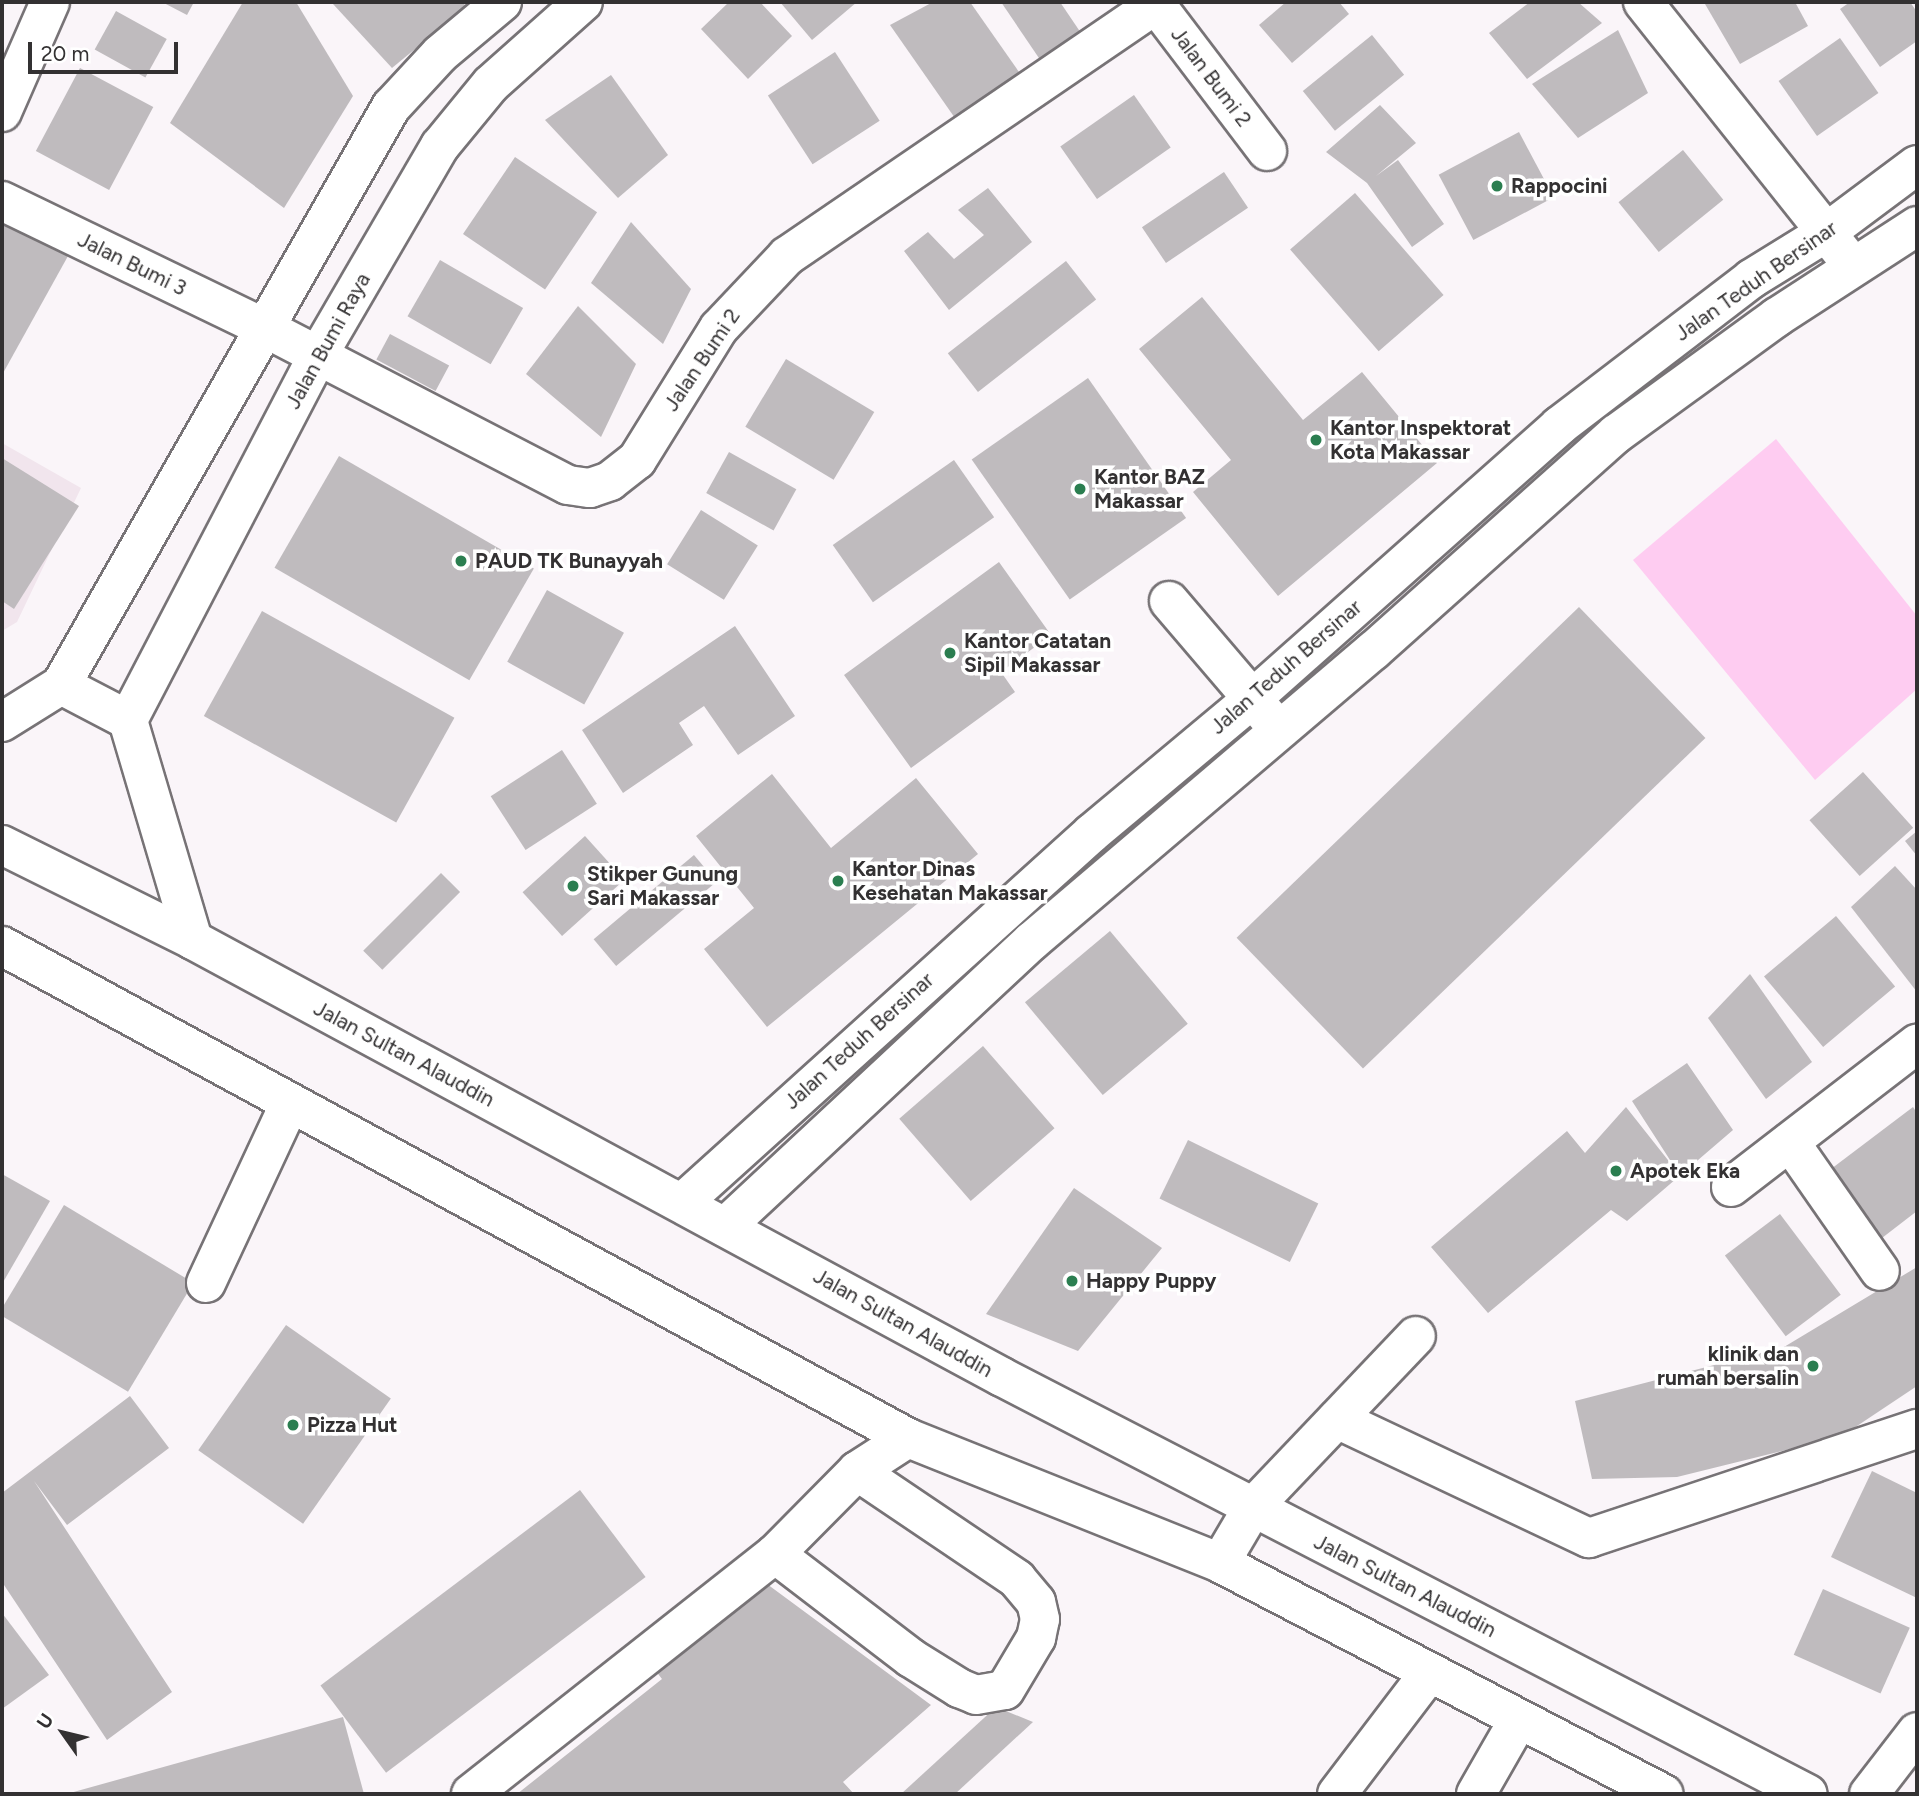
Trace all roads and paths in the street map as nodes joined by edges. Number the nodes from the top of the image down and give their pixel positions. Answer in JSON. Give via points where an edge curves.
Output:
{"nodes":[{"id":1,"x":50,"y":2,"type":"edge"},
{"id":2,"x":502,"y":2,"type":"edge"},
{"id":3,"x":583,"y":2,"type":"edge"},
{"id":4,"x":1155,"y":3,"type":"edge"},
{"id":5,"x":1652,"y":5,"type":"edge"},
{"id":6,"x":2,"y":112,"type":"edge"},
{"id":7,"x":1267,"y":151,"type":"dead end"},
{"id":8,"x":1917,"y":165,"type":"edge"},
{"id":9,"x":2,"y":201,"type":"edge"},
{"id":10,"x":1916,"y":230,"type":"edge"},
{"id":11,"x":1827,"y":232,"type":"junction"},
{"id":12,"x":1854,"y":269,"type":"junction"},
{"id":13,"x":263,"y":327,"type":"junction"},
{"id":14,"x":317,"y":357,"type":"junction"},
{"id":15,"x":1169,"y":601,"type":"dead end"},
{"id":16,"x":61,"y":685,"type":"junction"},
{"id":17,"x":1252,"y":698,"type":"junction"},
{"id":18,"x":128,"y":720,"type":"junction"},
{"id":19,"x":2,"y":722,"type":"edge"},
{"id":20,"x":1278,"y":729,"type":"junction"},
{"id":21,"x":2,"y":845,"type":"edge"},
{"id":22,"x":1007,"y":909,"type":"junction"},
{"id":23,"x":192,"y":940,"type":"junction"},
{"id":24,"x":1032,"y":941,"type":"junction"},
{"id":25,"x":2,"y":946,"type":"edge"},
{"id":26,"x":1917,"y":1044,"type":"edge"},
{"id":27,"x":290,"y":1102,"type":"junction"},
{"id":28,"x":1790,"y":1142,"type":"junction"},
{"id":29,"x":1731,"y":1186,"type":"dead end"},
{"id":30,"x":682,"y":1203,"type":"junction"},
{"id":31,"x":725,"y":1227,"type":"junction"},
{"id":32,"x":1880,"y":1271,"type":"dead end"},
{"id":33,"x":206,"y":1283,"type":"dead end"},
{"id":34,"x":1416,"y":1336,"type":"dead end"},
{"id":35,"x":1337,"y":1419,"type":"junction"},
{"id":36,"x":1917,"y":1429,"type":"edge"},
{"id":37,"x":908,"y":1438,"type":"junction"},
{"id":38,"x":857,"y":1471,"type":"junction"},
{"id":39,"x":1253,"y":1507,"type":"junction"},
{"id":40,"x":775,"y":1554,"type":"junction"},
{"id":41,"x":1220,"y":1563,"type":"junction"},
{"id":42,"x":1430,"y":1672,"type":"junction"},
{"id":43,"x":1519,"y":1718,"type":"junction"},
{"id":44,"x":1917,"y":1732,"type":"edge"},
{"id":45,"x":471,"y":1794,"type":"edge"},
{"id":46,"x":1337,"y":1794,"type":"edge"},
{"id":47,"x":1476,"y":1794,"type":"edge"},
{"id":48,"x":1663,"y":1794,"type":"edge"},
{"id":49,"x":1808,"y":1794,"type":"edge"},
{"id":50,"x":1869,"y":1794,"type":"edge"}],
"edges":[{"from":1,"to":6,"type":"main road"},
{"from":2,"to":13,"type":"main road","via":[[440,54],[391,107]]},
{"from":3,"to":14,"type":"main road","name":"Jalan Bumi Raya","via":[[491,84],[440,146]]},
{"from":4,"to":7,"type":"main road","name":"Jalan Bumi 2"},
{"from":4,"to":14,"type":"main road","name":"Jalan Bumi 2","via":[[787,256],[719,328],[637,460],[610,481],[590,488],[568,485]]},
{"from":5,"to":11,"type":"main road"},
{"from":8,"to":11,"type":"main road","name":"Jalan Teduh Bersinar"},
{"from":9,"to":13,"type":"main road","name":"Jalan Bumi 3"},
{"from":10,"to":12,"type":"main road","name":"Jalan Teduh Bersinar"},
{"from":11,"to":12,"type":"main road"},
{"from":11,"to":17,"type":"main road","name":"Jalan Teduh Bersinar","via":[[1751,279],[1559,426]]},
{"from":12,"to":20,"type":"main road","name":"Jalan Teduh Bersinar","via":[[1777,317],[1616,434],[1373,651]]},
{"from":13,"to":14,"type":"main road","name":"Jalan Bumi 2"},
{"from":13,"to":16,"type":"main road"},
{"from":14,"to":18,"type":"main road","name":"Jalan Bumi Raya"},
{"from":15,"to":17,"type":"main road"},
{"from":16,"to":18,"type":"main road"},
{"from":16,"to":19,"type":"main road"},
{"from":17,"to":20,"type":"main road"},
{"from":17,"to":22,"type":"main road","name":"Jalan Teduh Bersinar"},
{"from":18,"to":23,"type":"main road"},
{"from":20,"to":24,"type":"main road","name":"Jalan Teduh Bersinar"},
{"from":21,"to":23,"type":"main road","name":"Jalan Sultan Alauddin"},
{"from":22,"to":24,"type":"main road"},
{"from":22,"to":30,"type":"main road","name":"Jalan Teduh Bersinar"},
{"from":23,"to":30,"type":"main road","name":"Jalan Sultan Alauddin"},
{"from":24,"to":31,"type":"main road","name":"Jalan Teduh Bersinar"},
{"from":25,"to":27,"type":"main road"},
{"from":26,"to":28,"type":"main road"},
{"from":27,"to":33,"type":"main road"},
{"from":27,"to":37,"type":"main road"},
{"from":28,"to":29,"type":"main road"},
{"from":28,"to":32,"type":"main road"},
{"from":30,"to":31,"type":"main road","name":"Jalan Sultan Alauddin"},
{"from":31,"to":39,"type":"main road","name":"Jalan Sultan Alauddin"},
{"from":34,"to":35,"type":"main road"},
{"from":35,"to":36,"type":"main road","via":[[1589,1538]]},
{"from":35,"to":39,"type":"main road"},
{"from":37,"to":38,"type":"main road"},
{"from":37,"to":41,"type":"main road"},
{"from":38,"to":40,"type":"main road"},
{"from":38,"to":40,"type":"main road","via":[[1017,1579],[1036,1602],[1040,1619],[1036,1638],[1005,1690],[976,1695],[959,1688],[911,1658]]},
{"from":39,"to":41,"type":"main road"},
{"from":39,"to":49,"type":"main road","name":"Jalan Sultan Alauddin"},
{"from":40,"to":45,"type":"main road"},
{"from":41,"to":42,"type":"main road"},
{"from":42,"to":43,"type":"main road"},
{"from":42,"to":46,"type":"main road"},
{"from":43,"to":47,"type":"main road"},
{"from":43,"to":48,"type":"main road"},
{"from":44,"to":50,"type":"main road"}]}
